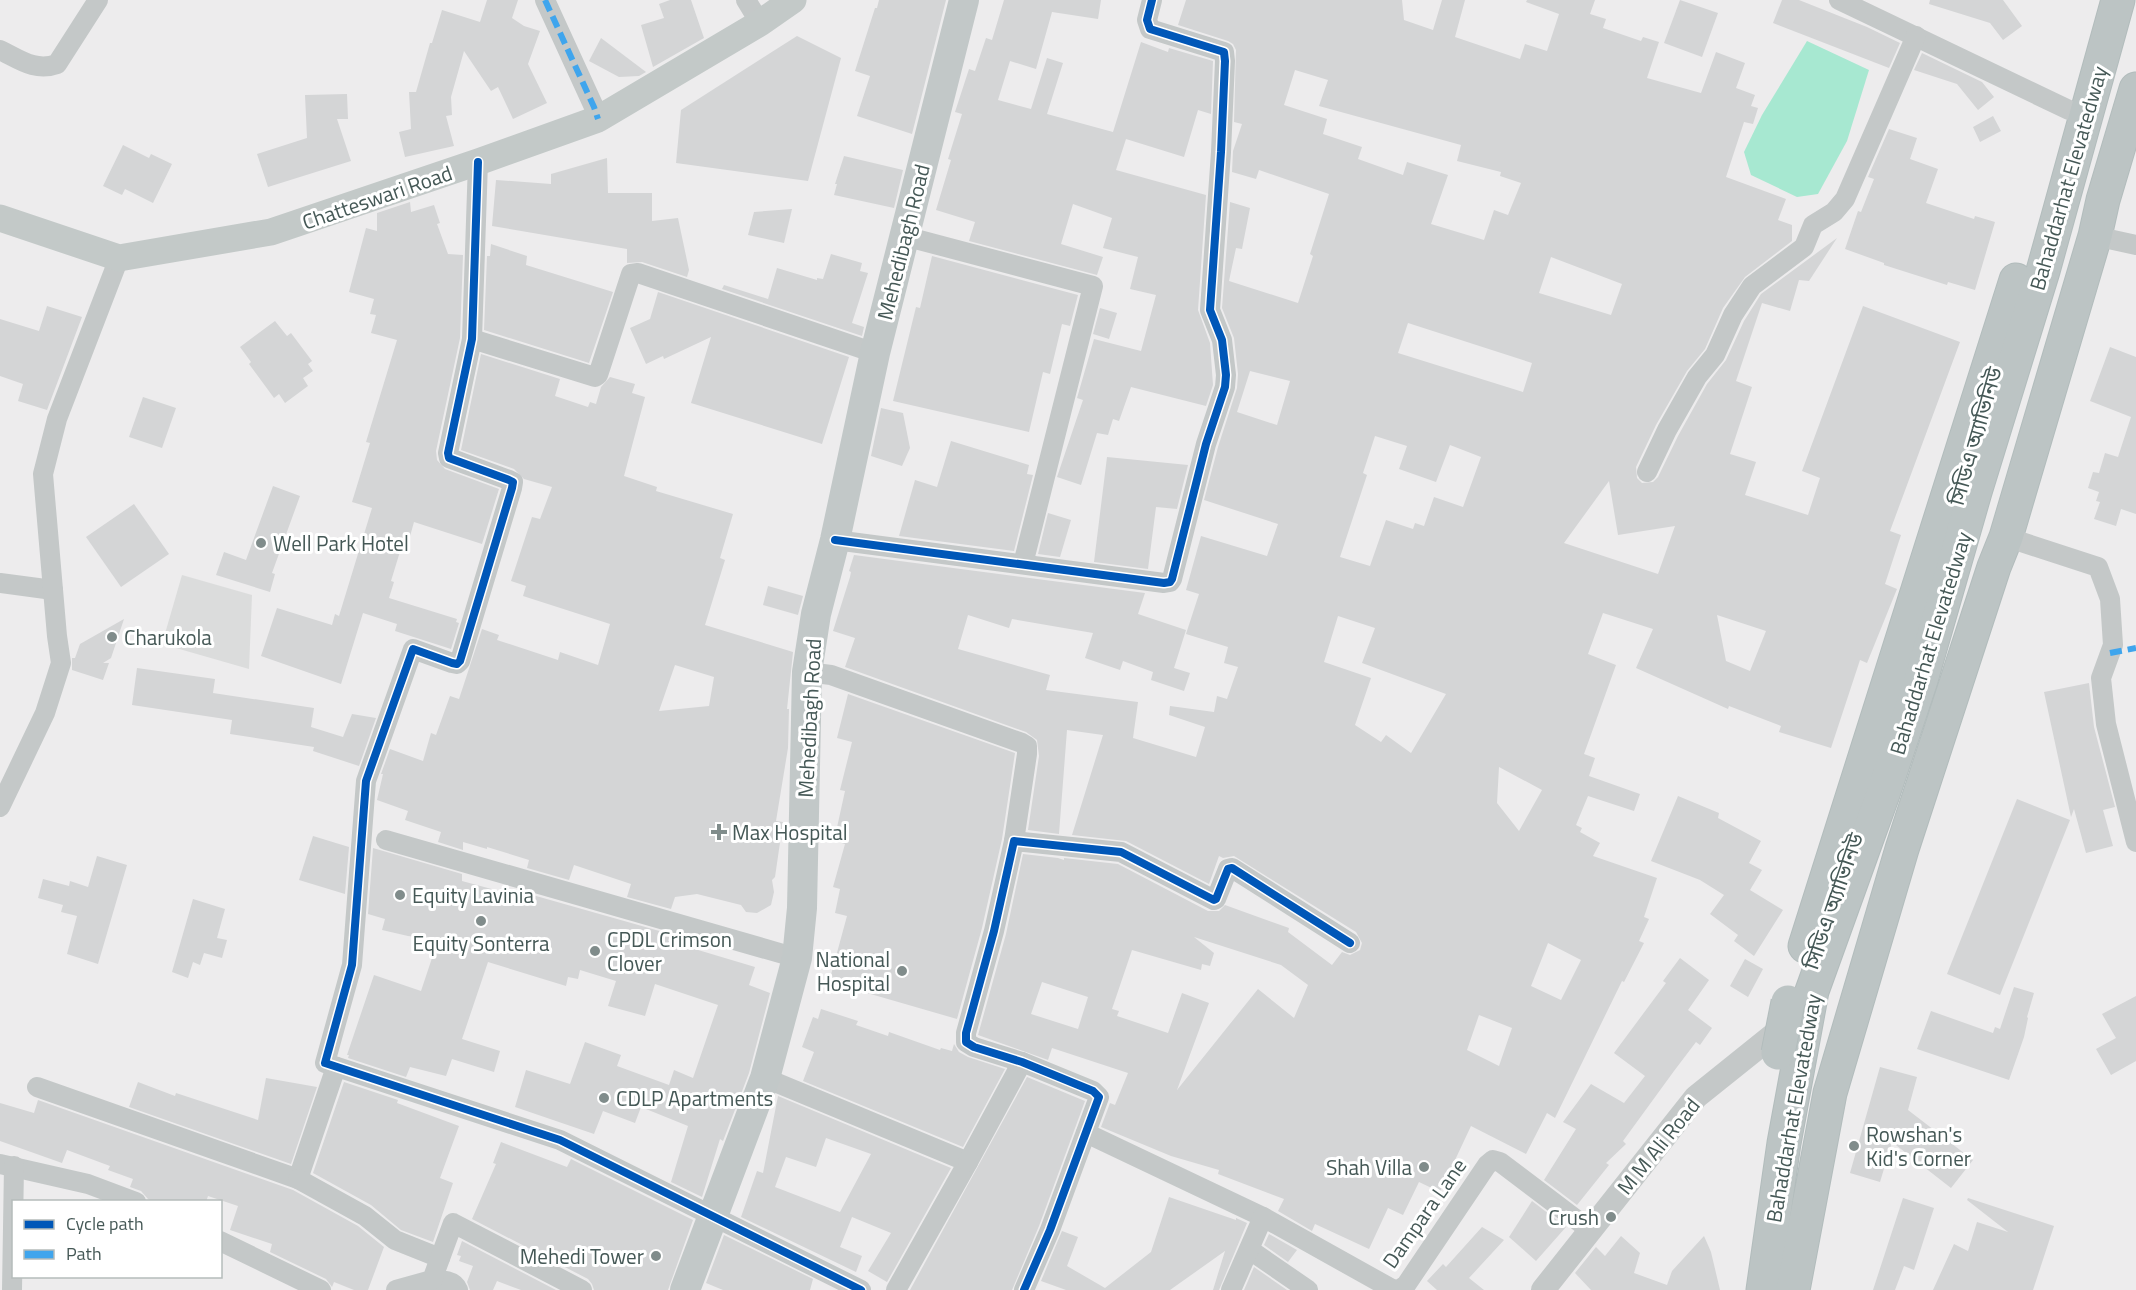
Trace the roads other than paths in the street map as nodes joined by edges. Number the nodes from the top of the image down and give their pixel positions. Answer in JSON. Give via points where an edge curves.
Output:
{"nodes":[{"id":1,"x":98,"y":0,"type":"edge"},
{"id":2,"x":545,"y":0,"type":"edge"},
{"id":3,"x":746,"y":0,"type":"edge"},
{"id":4,"x":793,"y":0,"type":"edge"},
{"id":5,"x":964,"y":0,"type":"edge"},
{"id":6,"x":1152,"y":0,"type":"edge"},
{"id":7,"x":1839,"y":0,"type":"edge"},
{"id":8,"x":2099,"y":0,"type":"edge"},
{"id":9,"x":2118,"y":0,"type":"edge"},
{"id":10,"x":2136,"y":7,"type":"edge"},
{"id":11,"x":760,"y":23,"type":"junction"},
{"id":12,"x":1916,"y":36,"type":"junction"},
{"id":13,"x":0,"y":50,"type":"edge"},
{"id":14,"x":2095,"y":83,"type":"junction"},
{"id":15,"x":2136,"y":89,"type":"edge"},
{"id":16,"x":2069,"y":110,"type":"junction"},
{"id":17,"x":598,"y":119,"type":"junction"},
{"id":18,"x":2054,"y":161,"type":"junction"},
{"id":19,"x":478,"y":162,"type":"junction"},
{"id":20,"x":0,"y":218,"type":"edge"},
{"id":21,"x":904,"y":236,"type":"junction"},
{"id":22,"x":2095,"y":236,"type":"junction"},
{"id":23,"x":2136,"y":245,"type":"edge"},
{"id":24,"x":119,"y":258,"type":"junction"},
{"id":25,"x":472,"y":339,"type":"junction"},
{"id":26,"x":874,"y":353,"type":"junction"},
{"id":27,"x":1647,"y":472,"type":"dead end"},
{"id":28,"x":2006,"y":537,"type":"junction"},
{"id":29,"x":835,"y":540,"type":"junction"},
{"id":30,"x":1023,"y":564,"type":"junction"},
{"id":31,"x":0,"y":583,"type":"edge"},
{"id":32,"x":53,"y":590,"type":"junction"},
{"id":33,"x":807,"y":672,"type":"junction"},
{"id":34,"x":0,"y":807,"type":"edge"},
{"id":35,"x":386,"y":840,"type":"dead end"},
{"id":36,"x":1014,"y":841,"type":"junction"},
{"id":37,"x":2136,"y":842,"type":"edge"},
{"id":38,"x":1350,"y":943,"type":"dead end"},
{"id":39,"x":797,"y":958,"type":"junction"},
{"id":40,"x":1790,"y":1011,"type":"junction"},
{"id":41,"x":1022,"y":1062,"type":"junction"},
{"id":42,"x":336,"y":1067,"type":"junction"},
{"id":43,"x":765,"y":1078,"type":"junction"},
{"id":44,"x":38,"y":1087,"type":"dead end"},
{"id":45,"x":1086,"y":1133,"type":"junction"},
{"id":46,"x":968,"y":1162,"type":"junction"},
{"id":47,"x":7,"y":1165,"type":"edge"},
{"id":48,"x":298,"y":1179,"type":"junction"},
{"id":49,"x":131,"y":1200,"type":"edge"},
{"id":50,"x":713,"y":1216,"type":"junction"},
{"id":51,"x":1263,"y":1217,"type":"junction"},
{"id":52,"x":1590,"y":1230,"type":"junction"},
{"id":53,"x":222,"y":1242,"type":"edge"},
{"id":54,"x":1250,"y":1250,"type":"junction"},
{"id":55,"x":440,"y":1258,"type":"junction"},
{"id":56,"x":432,"y":1280,"type":"junction"},
{"id":57,"x":12,"y":1290,"type":"edge"},
{"id":58,"x":321,"y":1290,"type":"edge"},
{"id":59,"x":396,"y":1290,"type":"edge"},
{"id":60,"x":458,"y":1290,"type":"edge"},
{"id":61,"x":582,"y":1290,"type":"edge"},
{"id":62,"x":685,"y":1290,"type":"edge"},
{"id":63,"x":861,"y":1290,"type":"edge"},
{"id":64,"x":896,"y":1290,"type":"edge"},
{"id":65,"x":1024,"y":1290,"type":"edge"},
{"id":66,"x":1231,"y":1290,"type":"edge"},
{"id":67,"x":1308,"y":1290,"type":"edge"},
{"id":68,"x":1543,"y":1290,"type":"edge"},
{"id":69,"x":1740,"y":1290,"type":"edge"},
{"id":70,"x":1752,"y":1290,"type":"edge"},
{"id":71,"x":1763,"y":1290,"type":"edge"},
{"id":72,"x":1778,"y":1290,"type":"edge"},
{"id":73,"x":1793,"y":1290,"type":"edge"}],
"edges":[{"from":1,"to":13,"type":"street","via":[[57,64],[35,67]]},
{"from":2,"to":17,"type":"street"},
{"from":3,"to":11,"type":"street"},
{"from":4,"to":11,"type":"main road","name":"Chatteswari Road"},
{"from":5,"to":21,"type":"main road","name":"Mehedibagh Road"},
{"from":6,"to":30,"type":"street","via":[[1147,20],[1150,29],[1224,51],[1210,310],[1222,340],[1225,387],[1170,582]]},
{"from":7,"to":12,"type":"street"},
{"from":8,"to":16,"type":"highway"},
{"from":9,"to":14,"type":"highway","name":"Bahaddarhat Elevatedway"},
{"from":10,"to":72,"type":"highway","name":"Bahaddarhat Elevatedway","via":[[2066,260],[1945,650],[1826,1005]]},
{"from":11,"to":17,"type":"main road","name":"Chatteswari Road"},
{"from":12,"to":16,"type":"street"},
{"from":12,"to":27,"type":"street","via":[[1845,199],[1834,212],[1813,225],[1804,247],[1752,286],[1732,315],[1715,355],[1697,377]]},
{"from":14,"to":18,"type":"highway"},
{"from":14,"to":71,"type":"highway","name":"Bahaddarhat Elevatedway","via":[[1921,680],[1812,991],[1784,1143]]},
{"from":15,"to":22,"type":"highway"},
{"from":16,"to":18,"type":"highway"},
{"from":17,"to":19,"type":"main road","name":"Chatteswari Road"},
{"from":18,"to":40,"type":"highway"},
{"from":19,"to":24,"type":"main road","name":"Chatteswari Road","via":[[271,232]]},
{"from":19,"to":25,"type":"street"},
{"from":20,"to":24,"type":"main road","name":"Chatteswari Road"},
{"from":21,"to":26,"type":"main road","name":"Mehedibagh Road"},
{"from":21,"to":30,"type":"street","via":[[1094,286]]},
{"from":22,"to":23,"type":"street"},
{"from":22,"to":28,"type":"highway"},
{"from":24,"to":32,"type":"street","via":[[57,419],[43,474]]},
{"from":25,"to":26,"type":"street","via":[[595,377],[632,274],[638,273]]},
{"from":25,"to":42,"type":"street","via":[[449,458],[509,480],[513,482],[512,488],[460,662],[452,663],[413,649],[366,782],[352,965],[325,1061]]},
{"from":26,"to":29,"type":"main road","name":"Mehedibagh Road"},
{"from":28,"to":37,"type":"street","via":[[2098,567],[2110,598],[2113,645],[2101,678],[2106,724]]},
{"from":28,"to":73,"type":"highway","via":[[1902,849],[1830,1093]]},
{"from":29,"to":30,"type":"street"},
{"from":29,"to":33,"type":"main road","name":"Mehedibagh Road","via":[[816,614]]},
{"from":31,"to":32,"type":"street"},
{"from":32,"to":34,"type":"street","via":[[61,663],[45,713]]},
{"from":33,"to":36,"type":"street","via":[[831,675],[1027,746]]},
{"from":33,"to":39,"type":"main road","name":"Mehedibagh Road","via":[[802,908]]},
{"from":35,"to":39,"type":"street"},
{"from":36,"to":38,"type":"street","via":[[1121,852],[1214,900],[1225,873],[1232,868]]},
{"from":36,"to":41,"type":"street","via":[[966,1042]]},
{"from":39,"to":43,"type":"main road","name":"Mehedibagh Road"},
{"from":40,"to":52,"type":"street","name":"M M Ali Road","via":[[1696,1096]]},
{"from":40,"to":69,"type":"highway","bridge":true,"via":[[1778,1053]]},
{"from":40,"to":70,"type":"highway"},
{"from":41,"to":45,"type":"street","via":[[1099,1097]]},
{"from":41,"to":46,"type":"street"},
{"from":42,"to":48,"type":"street"},
{"from":42,"to":50,"type":"street","via":[[560,1140]]},
{"from":43,"to":46,"type":"street"},
{"from":43,"to":50,"type":"main road","name":"Mehedibagh Road"},
{"from":44,"to":48,"type":"street"},
{"from":45,"to":51,"type":"street"},
{"from":45,"to":65,"type":"street"},
{"from":46,"to":64,"type":"street"},
{"from":47,"to":49,"type":"street","via":[[88,1184]]},
{"from":47,"to":57,"type":"street"},
{"from":48,"to":55,"type":"street","via":[[365,1216],[394,1240]]},
{"from":50,"to":62,"type":"main road","name":"Mehedibagh Road"},
{"from":50,"to":63,"type":"street"},
{"from":51,"to":52,"type":"street","name":"Dampara Lane","via":[[1399,1290],[1492,1160],[1500,1162]]},
{"from":51,"to":54,"type":"street"},
{"from":52,"to":68,"type":"street","name":"M M Ali Road"},
{"from":53,"to":58,"type":"street"},
{"from":54,"to":66,"type":"street"},
{"from":54,"to":67,"type":"street"},
{"from":55,"to":56,"type":"street"},
{"from":55,"to":61,"type":"street","via":[[450,1228],[453,1223],[458,1224]]},
{"from":56,"to":59,"type":"street"},
{"from":56,"to":60,"type":"street","via":[[455,1284]]}]}
